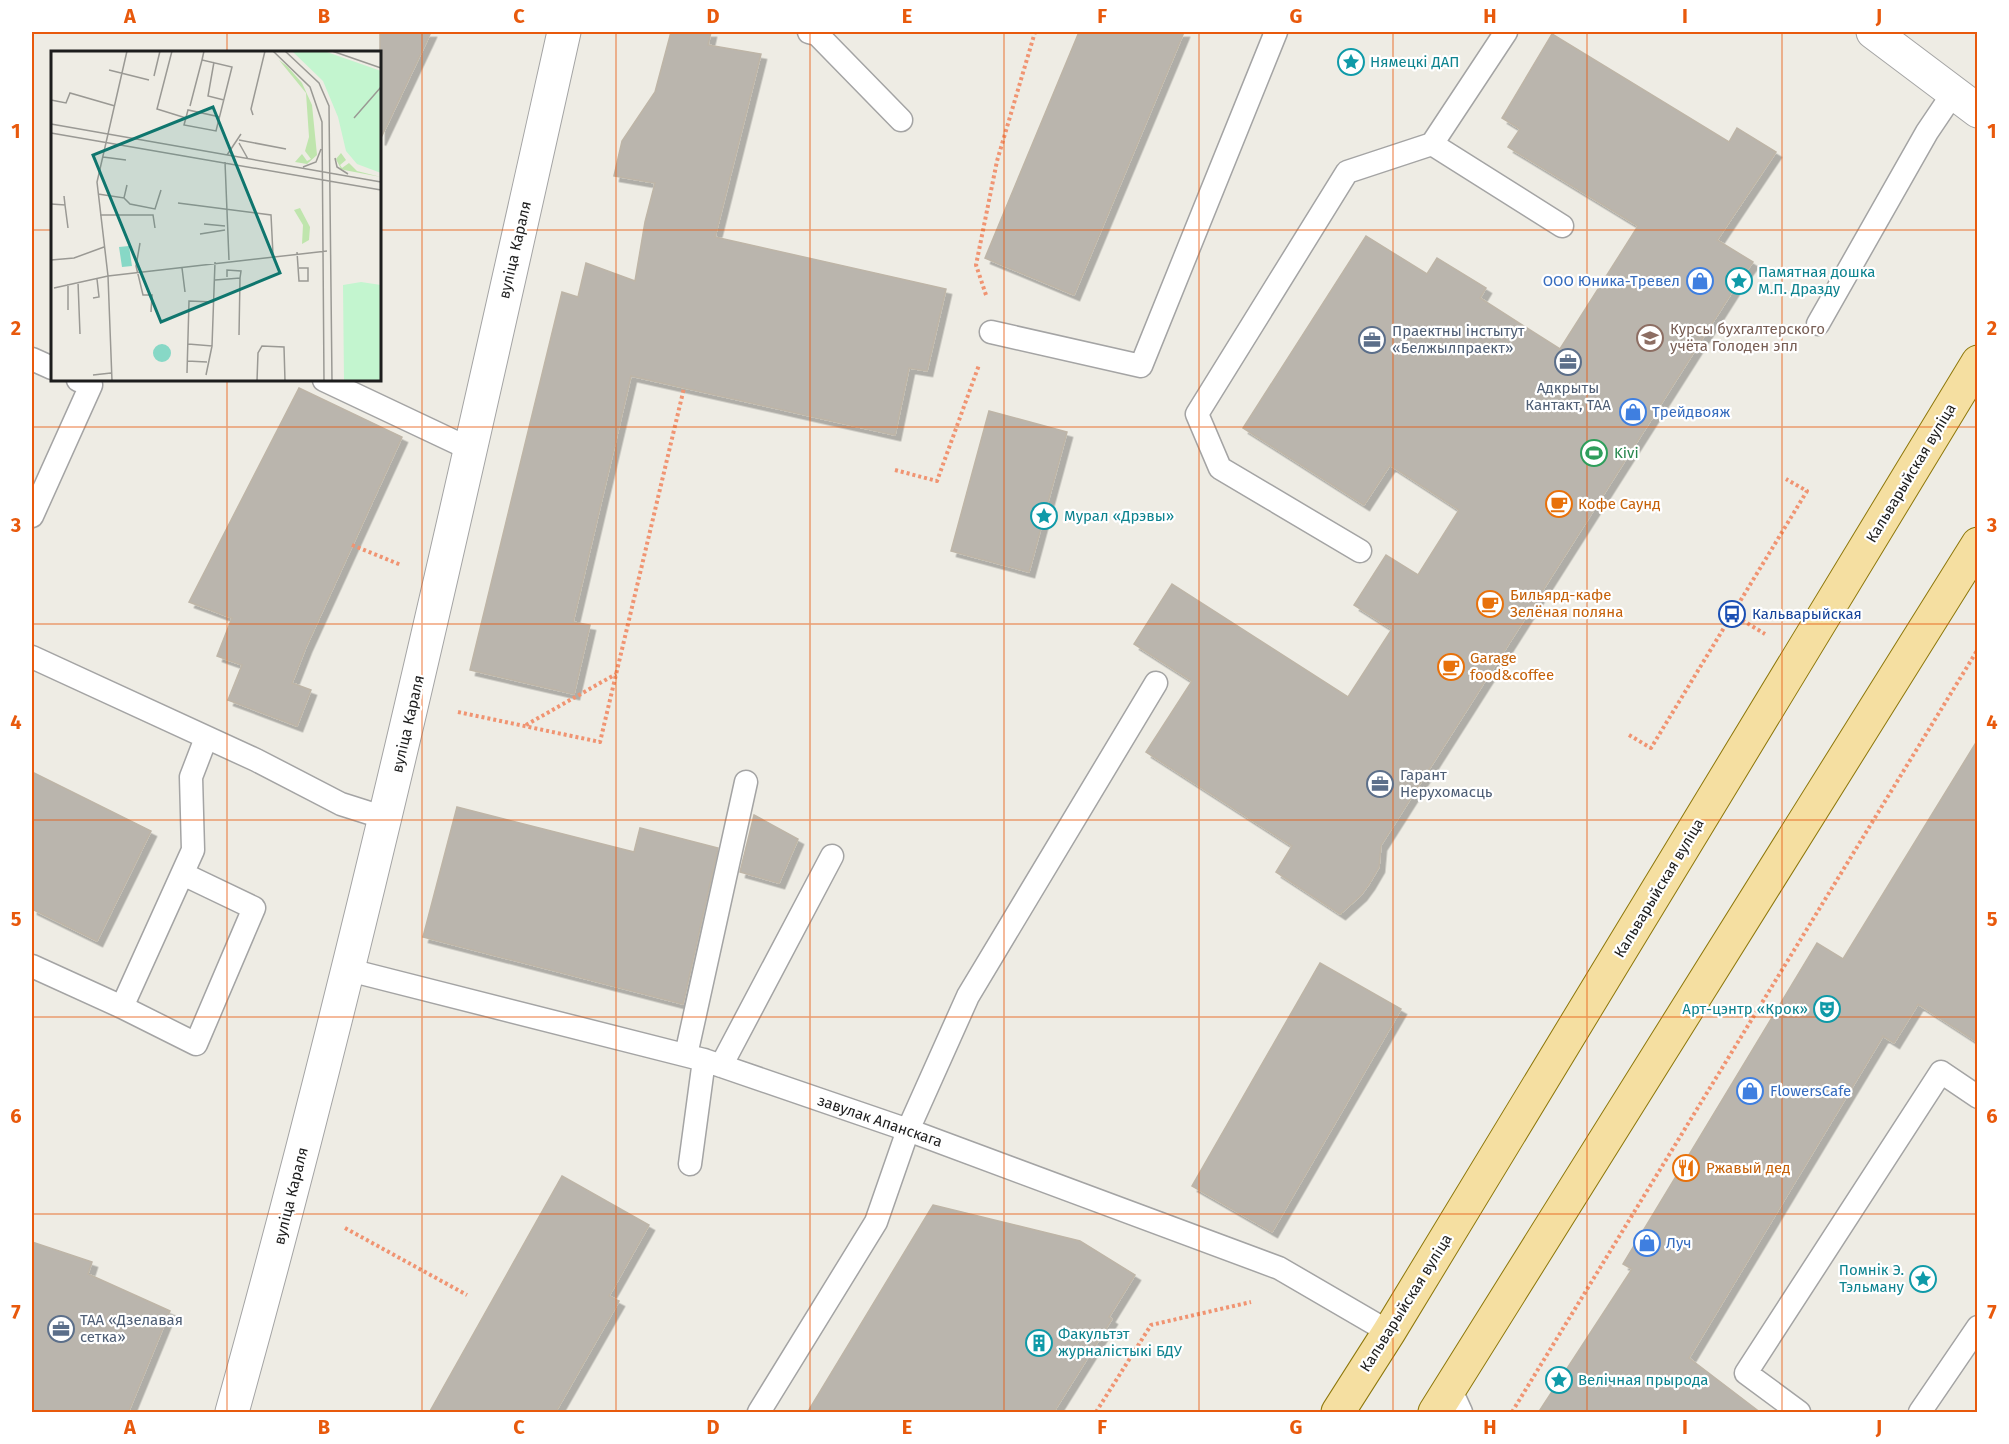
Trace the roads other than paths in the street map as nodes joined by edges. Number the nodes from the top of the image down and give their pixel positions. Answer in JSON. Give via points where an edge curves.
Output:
{"nodes":[{"id":1,"x":564,"y":32,"type":"edge"},
{"id":2,"x":809,"y":32,"type":"edge"},
{"id":3,"x":1276,"y":32,"type":"edge"},
{"id":4,"x":1506,"y":32,"type":"edge"},
{"id":5,"x":1873,"y":32,"type":"edge"},
{"id":6,"x":1966,"y":102,"type":"edge"},
{"id":7,"x":901,"y":120,"type":"dead end"},
{"id":8,"x":1432,"y":144,"type":"junction"},
{"id":9,"x":1562,"y":226,"type":"dead end"},
{"id":10,"x":1818,"y":324,"type":"dead end"},
{"id":11,"x":991,"y":332,"type":"road end"},
{"id":12,"x":32,"y":359,"type":"edge"},
{"id":13,"x":1977,"y":363,"type":"edge"},
{"id":14,"x":51,"y":368,"type":"edge"},
{"id":15,"x":81,"y":381,"type":"edge"},
{"id":16,"x":326,"y":381,"type":"edge"},
{"id":17,"x":470,"y":449,"type":"junction"},
{"id":18,"x":32,"y":516,"type":"edge"},
{"id":19,"x":1977,"y":544,"type":"edge"},
{"id":20,"x":1360,"y":551,"type":"dead end"},
{"id":21,"x":32,"y":657,"type":"edge"},
{"id":22,"x":1156,"y":683,"type":"dead end"},
{"id":23,"x":206,"y":738,"type":"junction"},
{"id":24,"x":746,"y":782,"type":"dead end"},
{"id":25,"x":385,"y":818,"type":"junction"},
{"id":26,"x":832,"y":856,"type":"dead end"},
{"id":27,"x":183,"y":874,"type":"junction"},
{"id":28,"x":32,"y":966,"type":"edge"},
{"id":29,"x":349,"y":970,"type":"junction"},
{"id":30,"x":122,"y":1007,"type":"junction"},
{"id":31,"x":704,"y":1060,"type":"junction"},
{"id":32,"x":1977,"y":1097,"type":"edge"},
{"id":33,"x":908,"y":1130,"type":"junction"},
{"id":34,"x":690,"y":1164,"type":"dead end"},
{"id":35,"x":1977,"y":1327,"type":"edge"},
{"id":36,"x":1389,"y":1332,"type":"junction"},
{"id":37,"x":1449,"y":1404,"type":"edge"},
{"id":38,"x":232,"y":1413,"type":"edge"},
{"id":39,"x":759,"y":1413,"type":"edge"},
{"id":40,"x":1338,"y":1413,"type":"edge"},
{"id":41,"x":1799,"y":1413,"type":"edge"},
{"id":42,"x":1920,"y":1413,"type":"edge"}],
"edges":[{"from":1,"to":17,"type":"street","name":"вуліца Караля"},
{"from":2,"to":7,"type":"lane","via":[[817,34]]},
{"from":3,"to":11,"type":"lane","via":[[1141,366]]},
{"from":4,"to":8,"type":"lane"},
{"from":5,"to":6,"type":"street"},
{"from":6,"to":10,"type":"lane","via":[[1927,132]]},
{"from":8,"to":9,"type":"lane"},
{"from":8,"to":20,"type":"lane","via":[[1347,172],[1197,414],[1220,468]]},
{"from":12,"to":14,"type":"lane"},
{"from":13,"to":36,"type":"main road","name":"Кальварыйская вуліца"},
{"from":15,"to":18,"type":"lane","via":[[91,385]]},
{"from":16,"to":17,"type":"lane"},
{"from":17,"to":25,"type":"street","name":"вуліца Караля"},
{"from":19,"to":37,"type":"main road"},
{"from":21,"to":23,"type":"lane"},
{"from":22,"to":33,"type":"lane","via":[[968,996]]},
{"from":23,"to":25,"type":"lane","via":[[341,804]]},
{"from":23,"to":27,"type":"lane","via":[[191,777],[193,850]]},
{"from":24,"to":31,"type":"lane"},
{"from":25,"to":29,"type":"street","name":"вуліца Караля"},
{"from":26,"to":31,"type":"lane"},
{"from":27,"to":30,"type":"lane"},
{"from":27,"to":30,"type":"lane","via":[[254,908],[196,1044]]},
{"from":28,"to":30,"type":"lane"},
{"from":29,"to":31,"type":"lane","name":"завулак Апанскага"},
{"from":29,"to":38,"type":"street","name":"вуліца Караля"},
{"from":31,"to":33,"type":"lane","name":"завулак Апанскага"},
{"from":31,"to":34,"type":"lane"},
{"from":32,"to":41,"type":"lane","via":[[1941,1072],[1746,1373]]},
{"from":33,"to":36,"type":"lane","name":"завулак Апанскага","via":[[1279,1268]]},
{"from":33,"to":39,"type":"lane","via":[[876,1222]]},
{"from":35,"to":42,"type":"lane"},
{"from":36,"to":40,"type":"main road","name":"Кальварыйская вуліца"}]}
